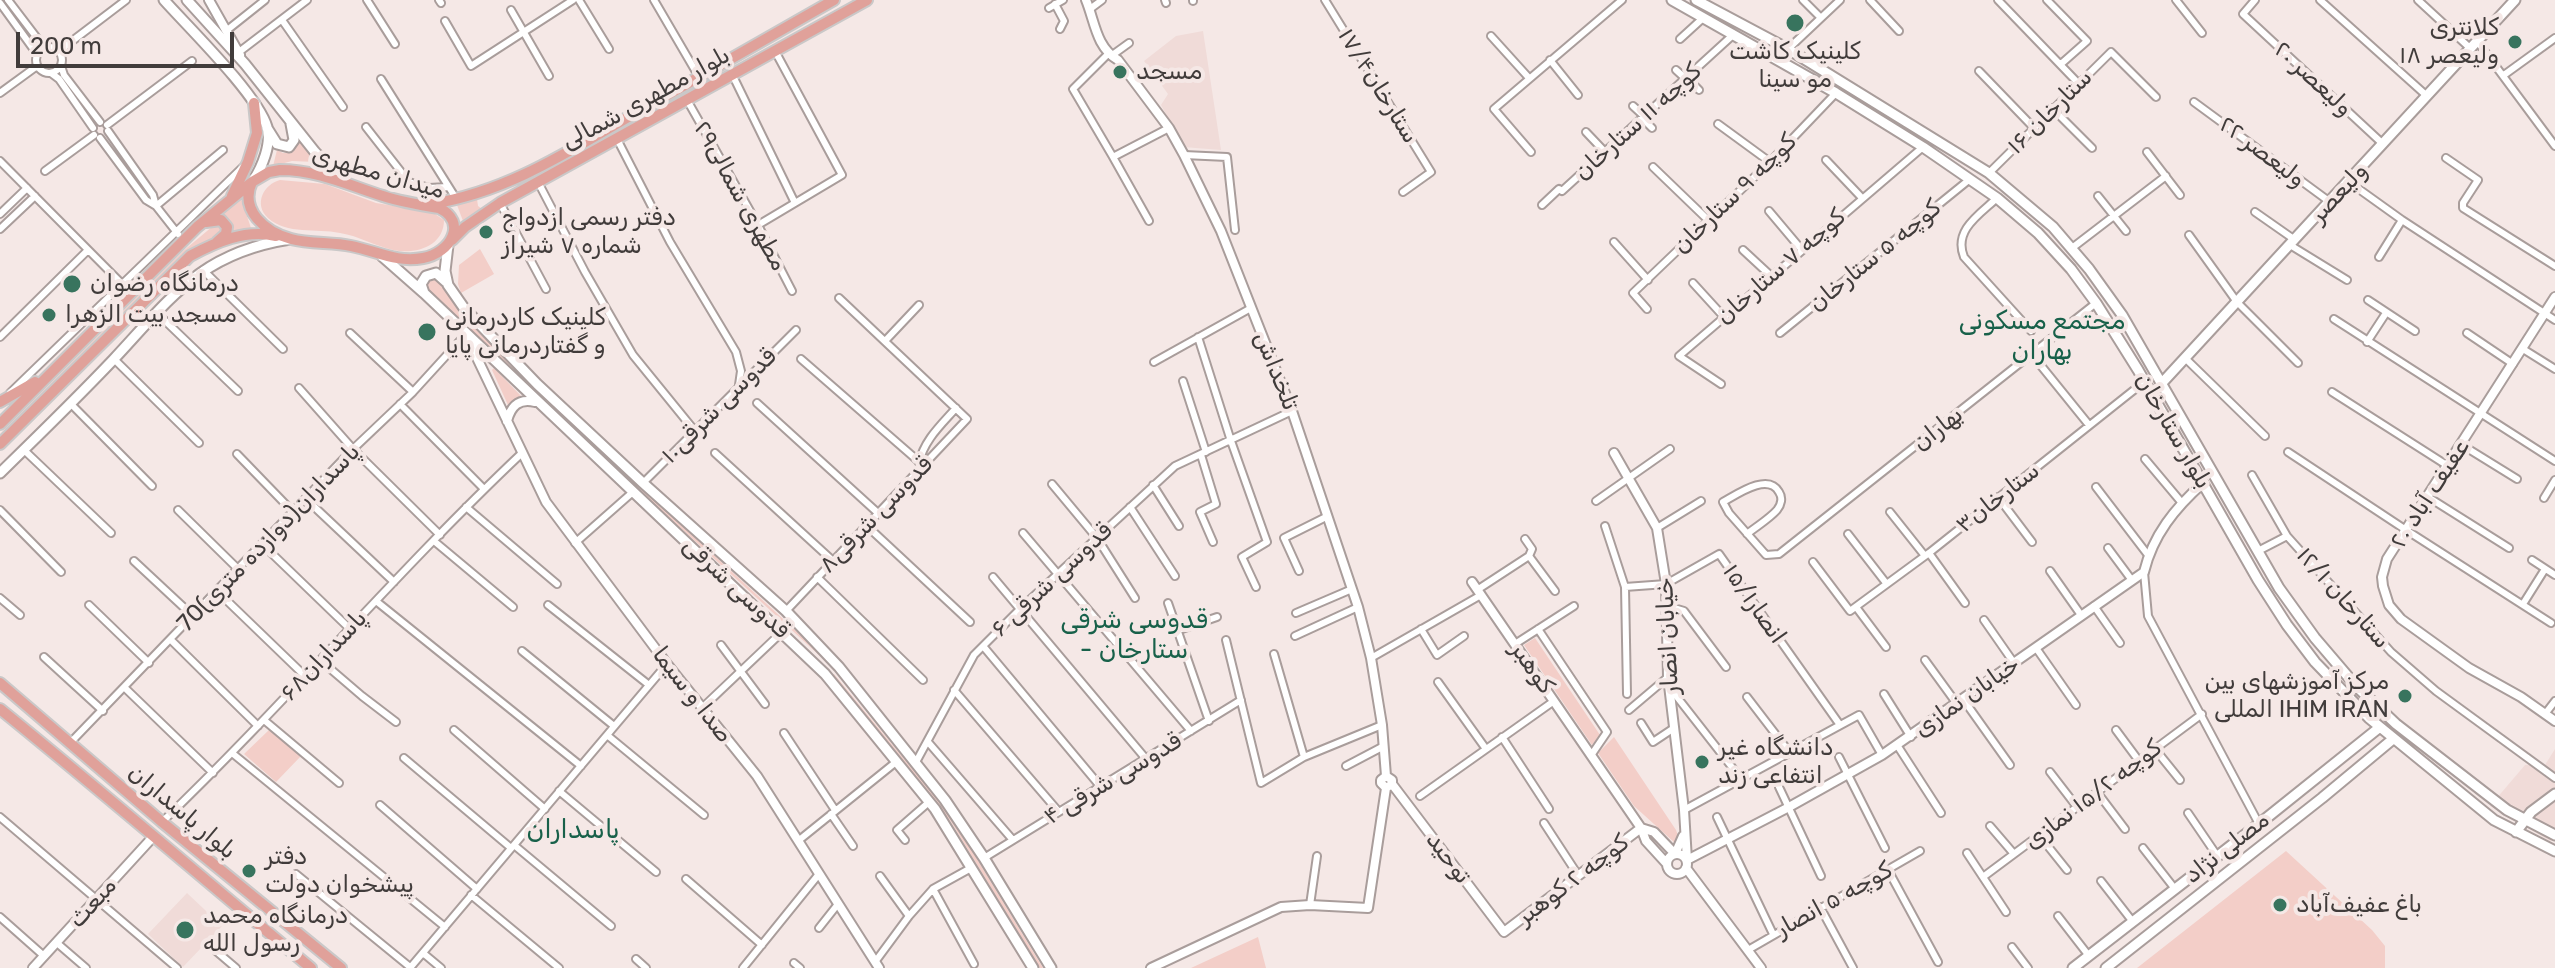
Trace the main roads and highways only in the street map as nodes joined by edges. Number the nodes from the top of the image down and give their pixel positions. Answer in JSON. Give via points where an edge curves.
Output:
{"nodes":[{"id":1,"x":164,"y":0,"type":"edge"},
{"id":2,"x":187,"y":0,"type":"edge"},
{"id":3,"x":834,"y":0,"type":"edge"},
{"id":4,"x":867,"y":0,"type":"edge"},
{"id":5,"x":1672,"y":0,"type":"edge"},
{"id":6,"x":2515,"y":0,"type":"edge"},
{"id":7,"x":1698,"y":1,"type":"edge"},
{"id":8,"x":254,"y":103,"type":"junction"},
{"id":9,"x":290,"y":120,"type":"junction"},
{"id":10,"x":267,"y":128,"type":"junction"},
{"id":11,"x":252,"y":182,"type":"junction"},
{"id":12,"x":345,"y":182,"type":"junction"},
{"id":13,"x":482,"y":193,"type":"junction"},
{"id":14,"x":231,"y":199,"type":"junction"},
{"id":15,"x":424,"y":206,"type":"junction"},
{"id":16,"x":496,"y":206,"type":"junction"},
{"id":17,"x":197,"y":227,"type":"junction"},
{"id":18,"x":291,"y":239,"type":"junction"},
{"id":19,"x":215,"y":243,"type":"junction"},
{"id":20,"x":450,"y":244,"type":"junction"},
{"id":21,"x":382,"y":256,"type":"junction"},
{"id":22,"x":448,"y":285,"type":"junction"},
{"id":23,"x":424,"y":293,"type":"junction"},
{"id":24,"x":47,"y":375,"type":"junction"},
{"id":25,"x":2161,"y":384,"type":"junction"},
{"id":26,"x":0,"y":402,"type":"edge"},
{"id":27,"x":0,"y":424,"type":"edge"},
{"id":28,"x":0,"y":444,"type":"edge"},
{"id":29,"x":0,"y":473,"type":"edge"},
{"id":30,"x":2270,"y":573,"type":"junction"},
{"id":31,"x":2258,"y":580,"type":"junction"},
{"id":32,"x":831,"y":658,"type":"junction"},
{"id":33,"x":819,"y":668,"type":"junction"},
{"id":34,"x":0,"y":683,"type":"edge"},
{"id":35,"x":1,"y":713,"type":"edge"},
{"id":36,"x":2380,"y":727,"type":"junction"},
{"id":37,"x":2393,"y":739,"type":"junction"},
{"id":38,"x":2308,"y":784,"type":"junction"},
{"id":39,"x":2555,"y":794,"type":"edge"},
{"id":40,"x":2322,"y":798,"type":"junction"},
{"id":41,"x":2524,"y":819,"type":"junction"},
{"id":42,"x":2516,"y":832,"type":"junction"},
{"id":43,"x":2555,"y":835,"type":"edge"},
{"id":44,"x":2555,"y":851,"type":"edge"},
{"id":45,"x":311,"y":968,"type":"edge"},
{"id":46,"x":341,"y":968,"type":"edge"},
{"id":47,"x":1033,"y":968,"type":"edge"},
{"id":48,"x":1051,"y":968,"type":"edge"},
{"id":49,"x":2073,"y":968,"type":"edge"},
{"id":50,"x":2106,"y":968,"type":"edge"}],
"edges":[{"from":1,"to":8,"type":"main road"},
{"from":2,"to":9,"type":"main road"},
{"from":3,"to":13,"type":"main road","name":"بلوار مطهرى شمالى","via":[[543,166]]},
{"from":4,"to":16,"type":"main road","name":"بلوار مطهرى شمالى"},
{"from":5,"to":31,"type":"main road","name":"بلوار ستارخان","via":[[1923,147],[2038,233],[2096,303]]},
{"from":6,"to":25,"type":"main road","name":"ولیعصر"},
{"from":7,"to":25,"type":"main road","name":"بلوار ستارخان","via":[[1788,49],[1989,173],[2072,248],[2122,315]]},
{"from":8,"to":10,"type":"main road"},
{"from":8,"to":14,"type":"main road","via":[[257,133]]},
{"from":9,"to":10,"type":"main road","via":[[294,140],[289,147],[277,144]]},
{"from":9,"to":12,"type":"main road"},
{"from":10,"to":11,"type":"main road","via":[[264,158]]},
{"from":11,"to":12,"type":"main road","name":"میدان مطهری","via":[[269,172],[294,170]]},
{"from":11,"to":14,"type":"main road"},
{"from":11,"to":18,"type":"main road","via":[[248,197],[253,215]]},
{"from":12,"to":15,"type":"main road","name":"میدان مطهری"},
{"from":13,"to":15,"type":"main road","name":"بلوار مطهرى شمالى"},
{"from":13,"to":16,"type":"main road","via":[[482,204]]},
{"from":14,"to":17,"type":"main road"},
{"from":15,"to":20,"type":"main road","name":"میدان مطهری","via":[[447,212]]},
{"from":16,"to":20,"type":"main road","name":"بلوار مطهرى شمالى"},
{"from":17,"to":19,"type":"main road","via":[[211,220],[224,222],[226,234]]},
{"from":17,"to":24,"type":"main road","via":[[180,236],[126,288]]},
{"from":18,"to":19,"type":"main road","via":[[254,233]]},
{"from":18,"to":21,"type":"main road","via":[[353,246]]},
{"from":18,"to":29,"type":"main road","via":[[249,247],[216,261],[184,284]]},
{"from":19,"to":28,"type":"main road","via":[[179,266]]},
{"from":20,"to":21,"type":"main road","via":[[420,259]]},
{"from":20,"to":22,"type":"main road"},
{"from":21,"to":23,"type":"main road","name":"قدوسی شرقی"},
{"from":22,"to":23,"type":"main road","via":[[432,272],[421,284]]},
{"from":22,"to":32,"type":"main road","name":"قدوسی شرقی","via":[[537,384]]},
{"from":23,"to":33,"type":"main road","name":"قدوسی شرقی"},
{"from":24,"to":26,"type":"main road"},
{"from":24,"to":27,"type":"main road"},
{"from":25,"to":30,"type":"main road","name":"بلوار ستارخان"},
{"from":30,"to":31,"type":"main road"},
{"from":30,"to":41,"type":"main road","name":"بلوار ستارخان","via":[[2356,686],[2396,724]]},
{"from":31,"to":36,"type":"main road","name":"بلوار ستارخان","via":[[2315,662]]},
{"from":32,"to":33,"type":"main road"},
{"from":32,"to":48,"type":"main road","name":"قدوسی شرقی","via":[[945,800]]},
{"from":33,"to":47,"type":"main road","name":"قدوسی شرقی","via":[[929,802]]},
{"from":34,"to":46,"type":"main road","name":"بلوار پاسداران"},
{"from":35,"to":45,"type":"main road","name":"بلوار پاسداران","via":[[67,762]]},
{"from":36,"to":37,"type":"main road","name":"بلوار ستارخان"},
{"from":36,"to":38,"type":"main road","name":"مصلی نژاد"},
{"from":37,"to":40,"type":"main road","name":"مصلی نژاد"},
{"from":37,"to":42,"type":"main road","name":"بلوار ستارخان"},
{"from":38,"to":40,"type":"main road"},
{"from":38,"to":49,"type":"main road","name":"مصلی نژاد"},
{"from":39,"to":41,"type":"main road"},
{"from":40,"to":50,"type":"main road","name":"مصلی نژاد"},
{"from":41,"to":42,"type":"main road"},
{"from":41,"to":43,"type":"main road","name":"بلوار ستارخان"},
{"from":42,"to":44,"type":"main road","name":"بلوار ستارخان"}]}
